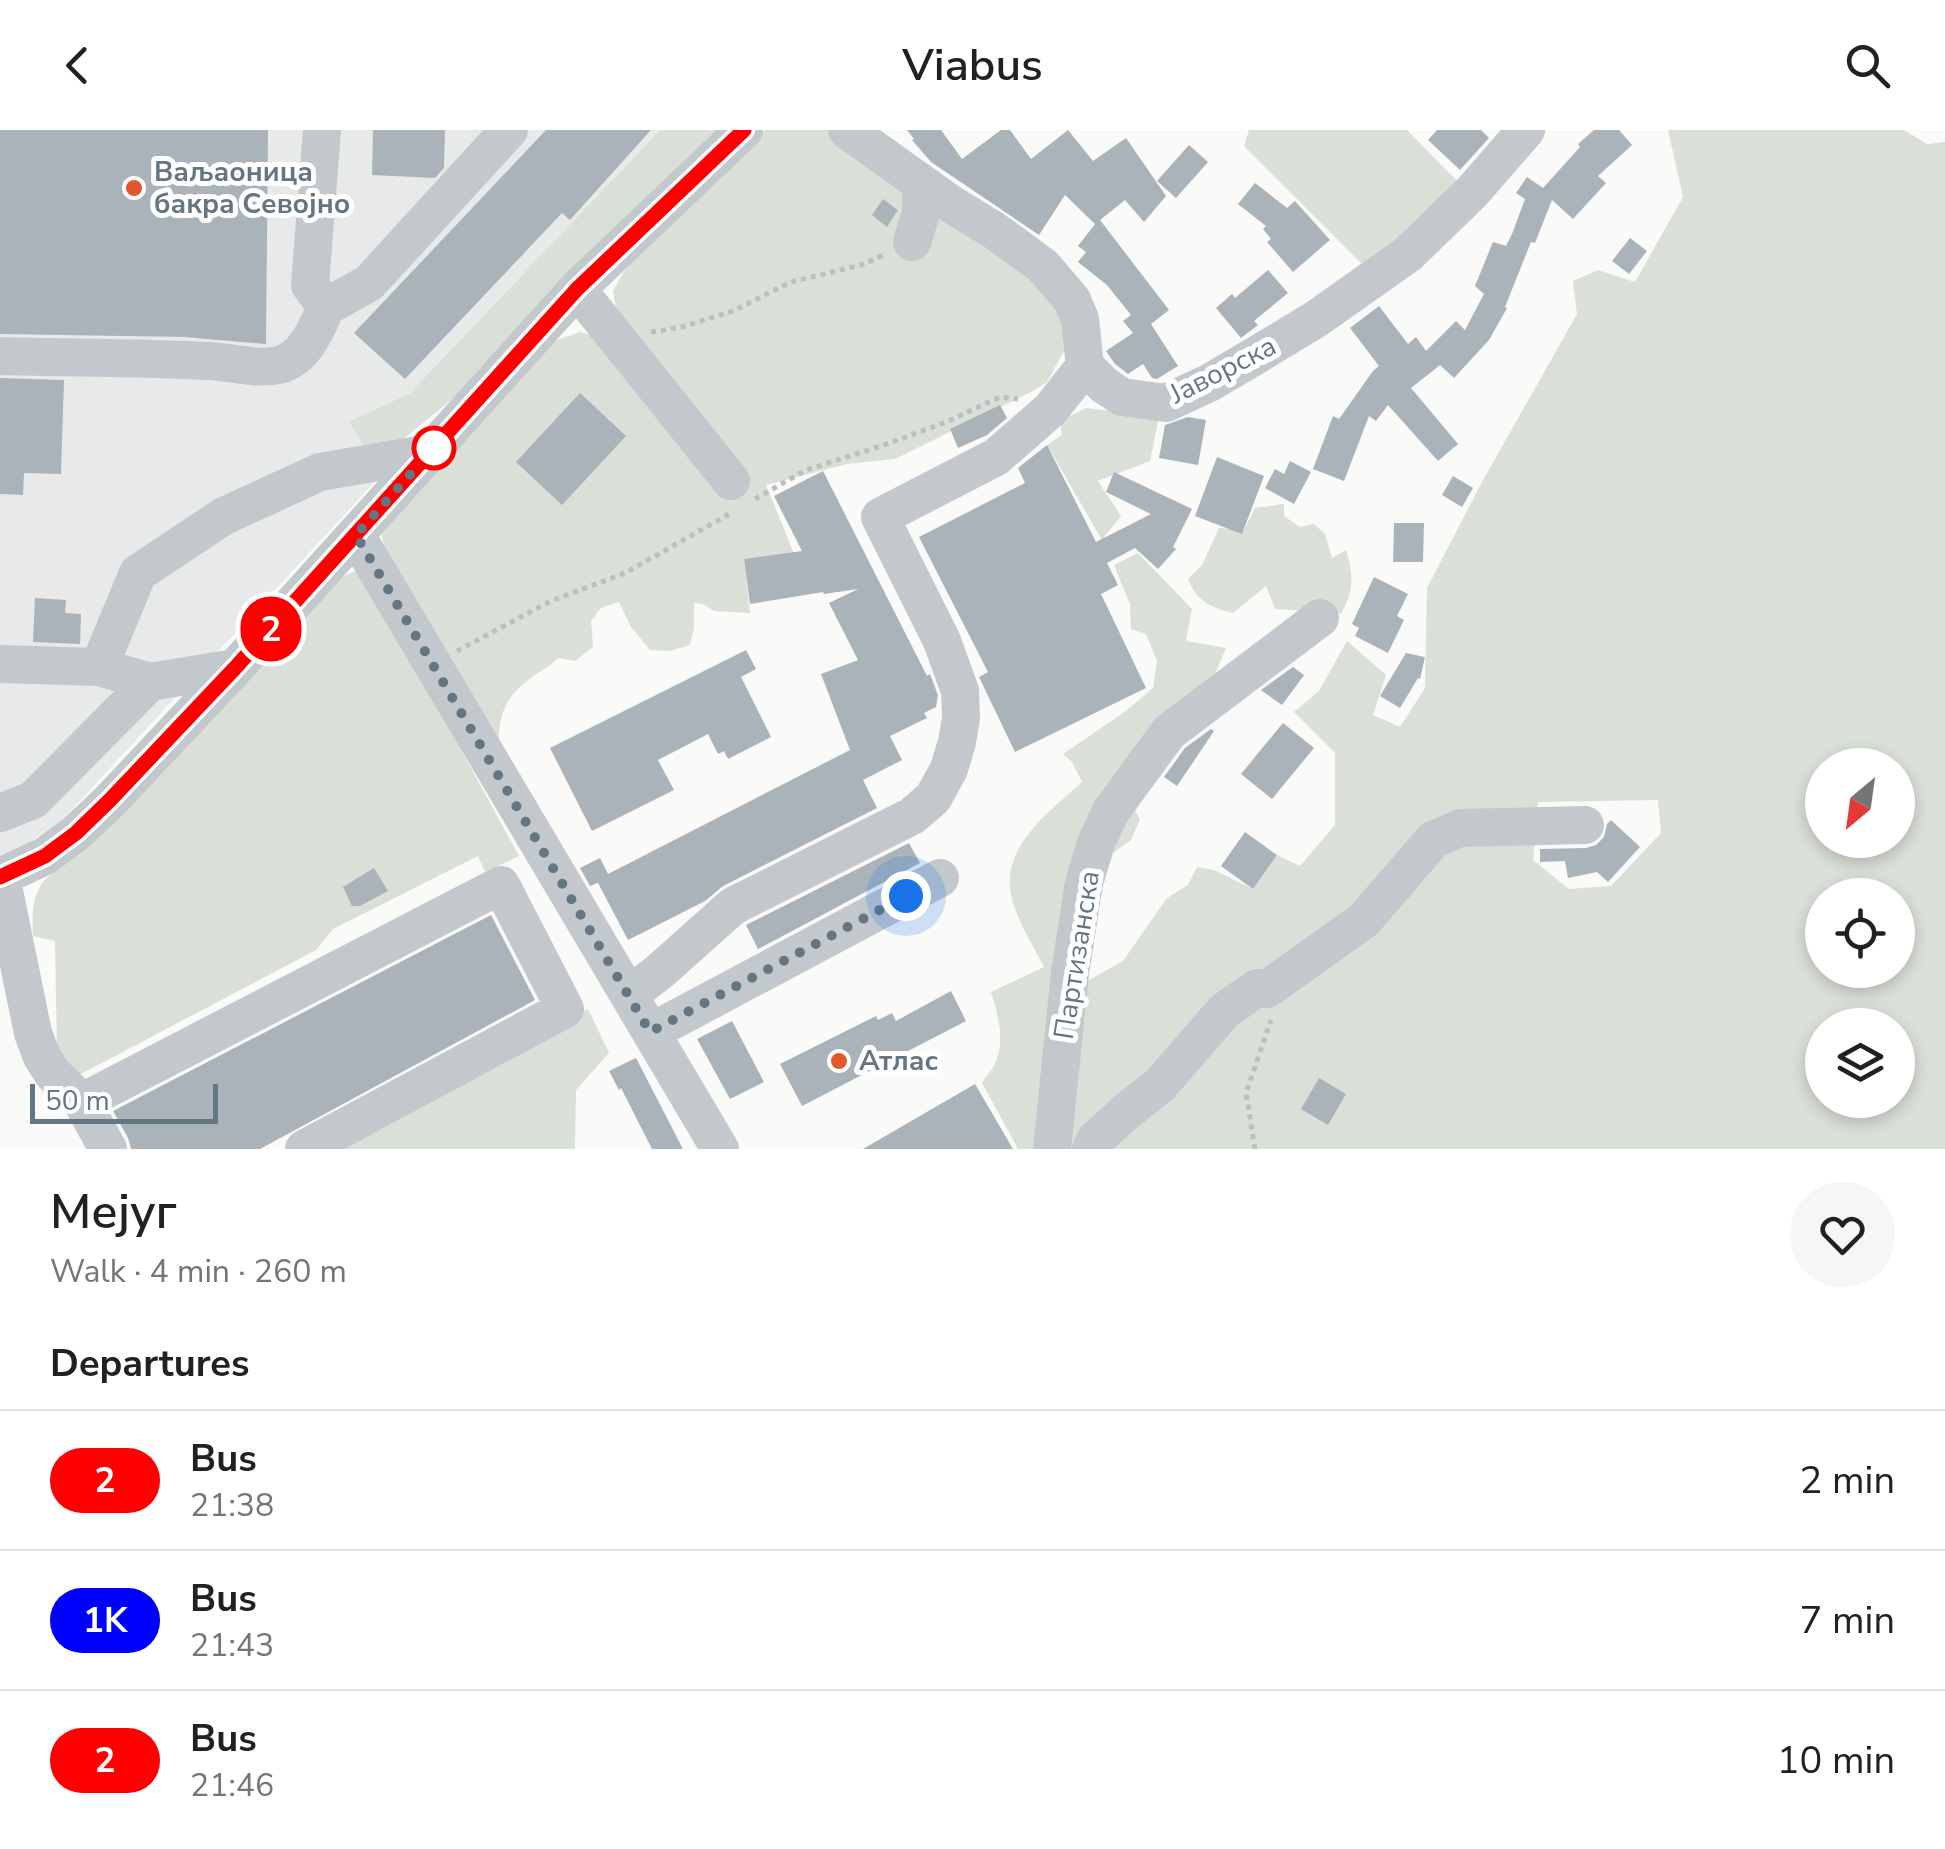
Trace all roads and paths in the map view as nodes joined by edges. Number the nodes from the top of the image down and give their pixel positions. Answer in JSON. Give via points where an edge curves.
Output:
{"nodes":[{"id":1,"x":322,"y":130,"type":"edge"},
{"id":2,"x":509,"y":130,"type":"edge"},
{"id":3,"x":744,"y":130,"type":"edge"},
{"id":4,"x":847,"y":130,"type":"edge"},
{"id":5,"x":1526,"y":130,"type":"edge"},
{"id":6,"x":921,"y":183,"type":"junction"},
{"id":7,"x":912,"y":242,"type":"joint"},
{"id":8,"x":577,"y":289,"type":"junction"},
{"id":9,"x":326,"y":307,"type":"junction"},
{"id":10,"x":616,"y":338,"type":"junction"},
{"id":11,"x":0,"y":356,"type":"edge"},
{"id":12,"x":1084,"y":366,"type":"junction"},
{"id":13,"x":1056,"y":403,"type":"junction"},
{"id":14,"x":430,"y":452,"type":"junction"},
{"id":15,"x":741,"y":496,"type":"junction"},
{"id":16,"x":356,"y":535,"type":"junction"},
{"id":17,"x":1320,"y":618,"type":"dead end"},
{"id":18,"x":0,"y":664,"type":"edge"},
{"id":19,"x":432,"y":664,"type":"junction"},
{"id":20,"x":99,"y":666,"type":"junction"},
{"id":21,"x":235,"y":668,"type":"junction"},
{"id":22,"x":150,"y":682,"type":"junction"},
{"id":23,"x":0,"y":812,"type":"edge"},
{"id":24,"x":1585,"y":825,"type":"dead end"},
{"id":25,"x":0,"y":876,"type":"edge"},
{"id":26,"x":940,"y":878,"type":"dead end"},
{"id":27,"x":1267,"y":990,"type":"junction"},
{"id":28,"x":628,"y":994,"type":"junction"},
{"id":29,"x":650,"y":1032,"type":"junction"},
{"id":30,"x":82,"y":1102,"type":"junction"},
{"id":31,"x":108,"y":1149,"type":"edge"},
{"id":32,"x":304,"y":1149,"type":"edge"},
{"id":33,"x":720,"y":1149,"type":"edge"},
{"id":34,"x":1052,"y":1149,"type":"edge"},
{"id":35,"x":1091,"y":1149,"type":"edge"},
{"id":36,"x":1255,"y":1149,"type":"edge"}],
"edges":[{"from":1,"to":9,"type":"street","via":[[310,286]]},
{"from":2,"to":9,"type":"street","via":[[369,283]]},
{"from":3,"to":8,"type":"street"},
{"from":4,"to":6,"type":"street"},
{"from":5,"to":12,"type":"street","name":"Јаворска","via":[[1408,254],[1209,382],[1166,403],[1142,402],[1122,397]]},
{"from":6,"to":7,"type":"street","via":[[922,213]]},
{"from":6,"to":12,"type":"street","via":[[996,231],[1058,282],[1080,319]]},
{"from":7,"to":10,"type":"path","via":[[861,265],[791,282],[733,311]]},
{"from":8,"to":10,"type":"street"},
{"from":8,"to":14,"type":"street"},
{"from":9,"to":11,"type":"street","via":[[305,347],[280,364]]},
{"from":10,"to":15,"type":"street"},
{"from":12,"to":13,"type":"street"},
{"from":13,"to":15,"type":"path","via":[[1000,396]]},
{"from":13,"to":28,"type":"street","via":[[996,457],[880,517],[960,691],[957,742],[934,798],[912,816],[733,906]]},
{"from":14,"to":16,"type":"street"},
{"from":14,"to":20,"type":"street","via":[[320,472],[224,516],[138,573]]},
{"from":15,"to":19,"type":"path","via":[[625,573],[551,601]]},
{"from":16,"to":19,"type":"street"},
{"from":16,"to":21,"type":"street"},
{"from":17,"to":34,"type":"street","name":"Партизанска","via":[[1170,732],[1111,812],[1084,883]]},
{"from":18,"to":20,"type":"street"},
{"from":19,"to":28,"type":"street"},
{"from":20,"to":22,"type":"street"},
{"from":21,"to":22,"type":"street"},
{"from":21,"to":25,"type":"street","via":[[76,833]]},
{"from":22,"to":23,"type":"street","via":[[33,800]]},
{"from":24,"to":27,"type":"street","via":[[1460,828],[1434,840],[1364,920]]},
{"from":25,"to":30,"type":"street","via":[[38,1045],[53,1074]]},
{"from":26,"to":29,"type":"street"},
{"from":27,"to":35,"type":"street","via":[[1257,988],[1224,1011],[1160,1086]]},
{"from":27,"to":36,"type":"path","via":[[1274,998],[1272,1016],[1246,1093]]},
{"from":28,"to":29,"type":"street"},
{"from":29,"to":33,"type":"street"},
{"from":30,"to":31,"type":"street"},
{"from":30,"to":32,"type":"street","via":[[501,885],[565,1008]]}]}
